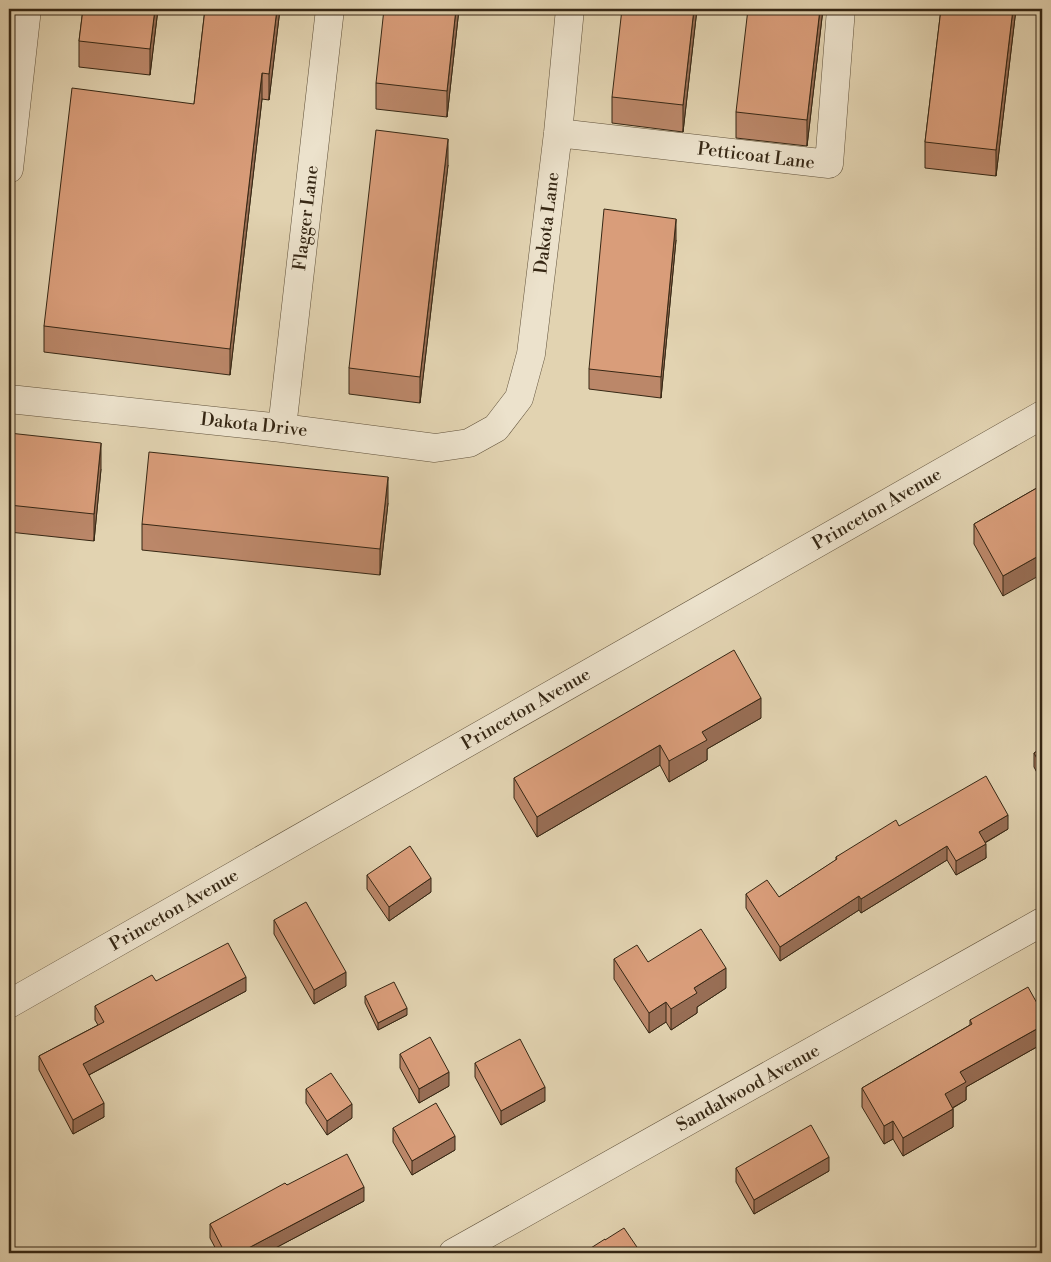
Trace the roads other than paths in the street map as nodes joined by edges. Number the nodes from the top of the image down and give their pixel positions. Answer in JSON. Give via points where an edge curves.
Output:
{"nodes":[{"id":1,"x":28,"y":9,"type":"edge"},
{"id":2,"x":330,"y":9,"type":"edge"},
{"id":3,"x":570,"y":9,"type":"edge"},
{"id":4,"x":841,"y":9,"type":"edge"},
{"id":5,"x":558,"y":133,"type":"junction"},
{"id":6,"x":9,"y":169,"type":"edge"},
{"id":7,"x":9,"y":399,"type":"edge"},
{"id":8,"x":1042,"y":415,"type":"edge"},
{"id":9,"x":282,"y":428,"type":"junction"},
{"id":10,"x":496,"y":428,"type":"joint"},
{"id":11,"x":1042,"y":922,"type":"edge"},
{"id":12,"x":9,"y":1004,"type":"edge"},
{"id":13,"x":453,"y":1253,"type":"edge"}],
"edges":[{"from":1,"to":6,"type":"street"},
{"from":2,"to":9,"type":"street","name":"Flagger Lane"},
{"from":3,"to":5,"type":"street","name":"Dakota Lane"},
{"from":4,"to":5,"type":"street","name":"Petticoat Lane","via":[[828,164]]},
{"from":5,"to":10,"type":"street","name":"Dakota Lane","via":[[531,354],[519,398]]},
{"from":7,"to":9,"type":"street","name":"Dakota Drive"},
{"from":8,"to":12,"type":"street","name":"Princeton Avenue"},
{"from":9,"to":10,"type":"street","name":"Dakota Drive","via":[[435,448],[469,443]]},
{"from":11,"to":13,"type":"street","name":"Sandalwood Avenue"}]}
